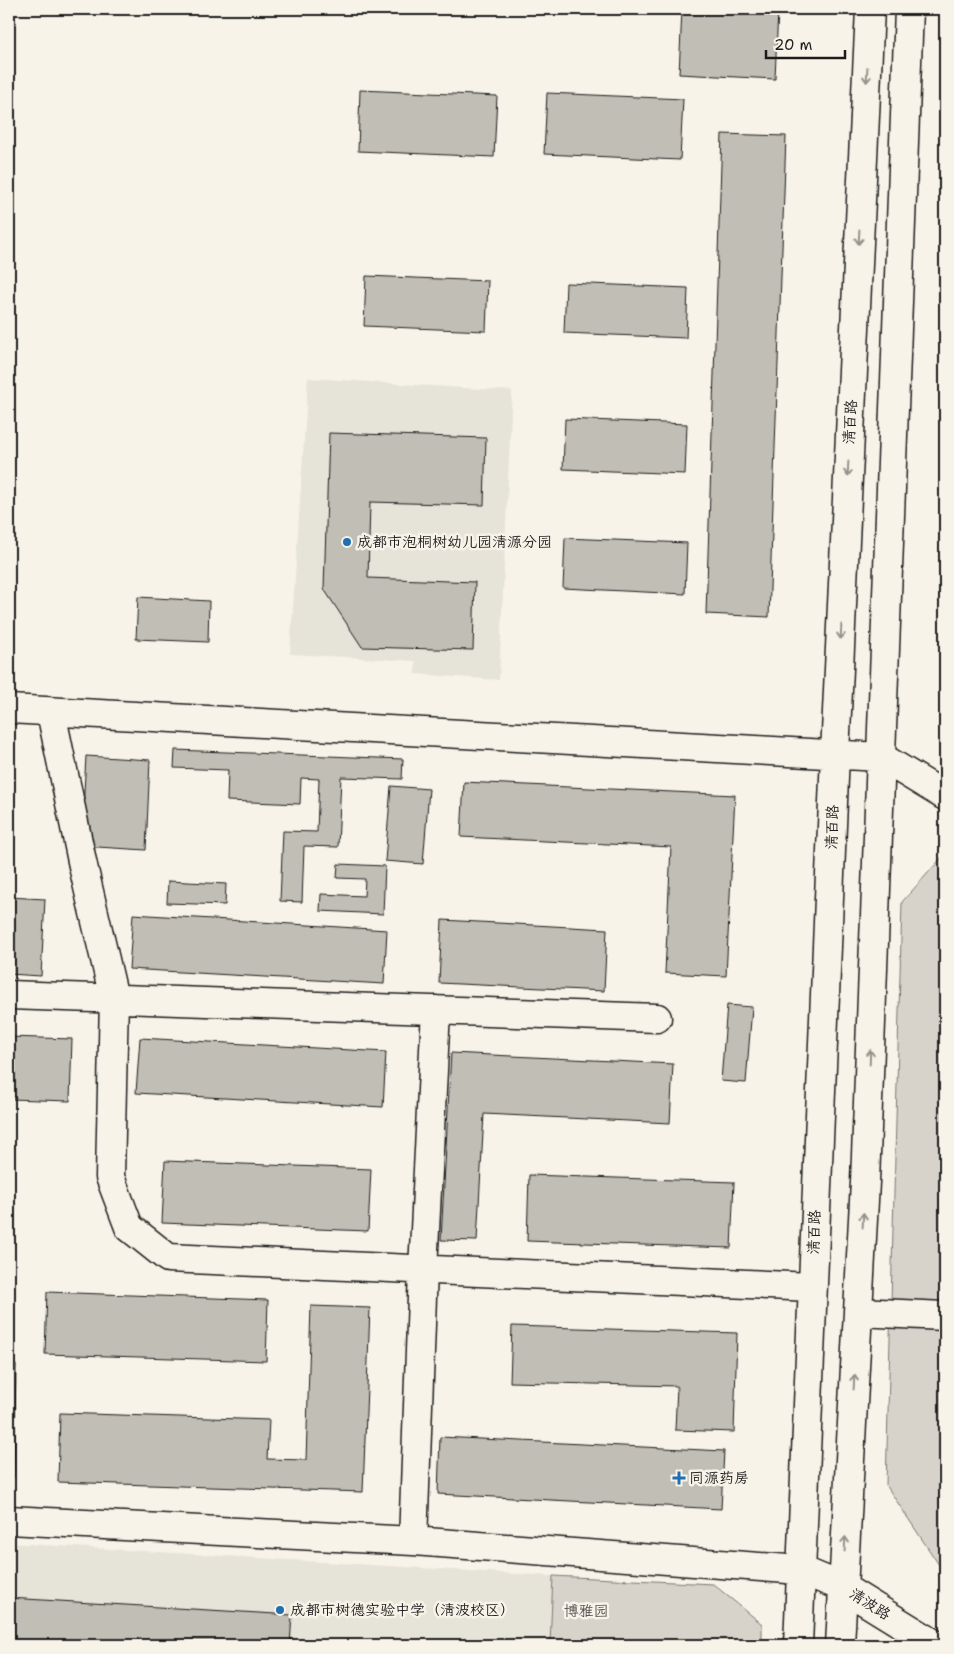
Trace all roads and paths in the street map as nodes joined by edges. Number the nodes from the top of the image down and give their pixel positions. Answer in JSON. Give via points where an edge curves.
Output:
{"nodes":[{"id":1,"x":870,"y":9,"type":"edge"},
{"id":2,"x":910,"y":9,"type":"edge"},
{"id":3,"x":9,"y":709,"type":"edge"},
{"id":4,"x":51,"y":712,"type":"junction"},
{"id":5,"x":835,"y":754,"type":"junction"},
{"id":6,"x":881,"y":757,"type":"junction"},
{"id":7,"x":945,"y":796,"type":"edge"},
{"id":8,"x":9,"y":994,"type":"edge"},
{"id":9,"x":114,"y":998,"type":"junction"},
{"id":10,"x":436,"y":1010,"type":"junction"},
{"id":11,"x":657,"y":1018,"type":"dead end"},
{"id":12,"x":423,"y":1270,"type":"junction"},
{"id":13,"x":812,"y":1288,"type":"junction"},
{"id":14,"x":858,"y":1312,"type":"junction"},
{"id":15,"x":945,"y":1316,"type":"edge"},
{"id":16,"x":9,"y":1520,"type":"edge"},
{"id":17,"x":413,"y":1541,"type":"junction"},
{"id":18,"x":801,"y":1570,"type":"junction"},
{"id":19,"x":842,"y":1587,"type":"junction"},
{"id":20,"x":798,"y":1645,"type":"edge"},
{"id":21,"x":840,"y":1645,"type":"edge"},
{"id":22,"x":936,"y":1645,"type":"edge"}],
"edges":[{"from":1,"to":5,"type":"street","name":"清百路","one_way":true},
{"from":2,"to":6,"type":"street"},
{"from":3,"to":4,"type":"street"},
{"from":4,"to":5,"type":"street"},
{"from":4,"to":9,"type":"street"},
{"from":5,"to":6,"type":"street"},
{"from":5,"to":13,"type":"street","name":"清百路"},
{"from":6,"to":7,"type":"street"},
{"from":14,"to":6,"type":"street","one_way":true},
{"from":8,"to":9,"type":"street"},
{"from":9,"to":10,"type":"street"},
{"from":9,"to":12,"type":"street","via":[[110,1177],[129,1227],[168,1258]]},
{"from":10,"to":11,"type":"street"},
{"from":10,"to":12,"type":"street"},
{"from":12,"to":13,"type":"street"},
{"from":12,"to":17,"type":"street"},
{"from":13,"to":18,"type":"street","name":"清百路"},
{"from":14,"to":15,"type":"street"},
{"from":19,"to":14,"type":"street","one_way":true},
{"from":16,"to":17,"type":"street","name":"清波路"},
{"from":17,"to":18,"type":"street","name":"清波路"},
{"from":18,"to":19,"type":"street","name":"清波路"},
{"from":18,"to":20,"type":"street","name":"清百路"},
{"from":19,"to":21,"type":"street"},
{"from":19,"to":22,"type":"street","name":"清波路"}]}
